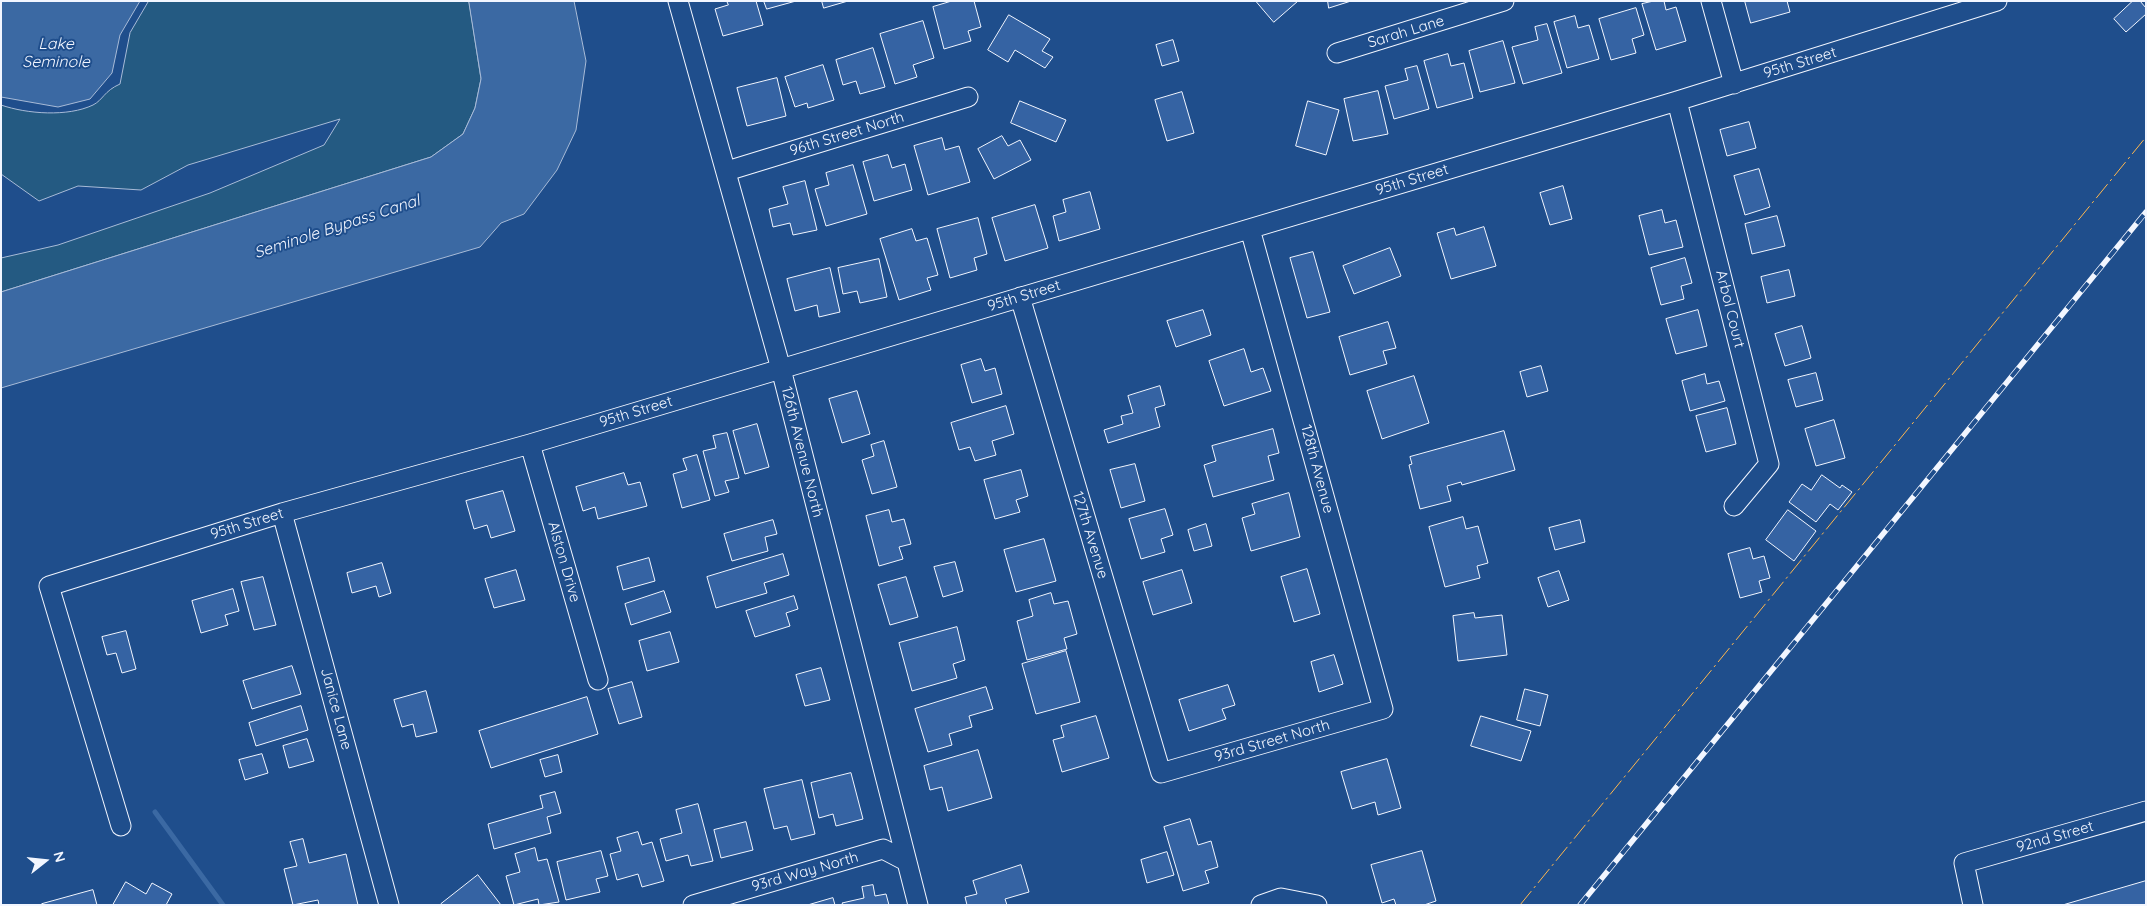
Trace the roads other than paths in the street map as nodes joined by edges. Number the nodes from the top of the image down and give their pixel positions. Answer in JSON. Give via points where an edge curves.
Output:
{"nodes":[{"id":1,"x":678,"y":1,"type":"edge"},
{"id":2,"x":1504,"y":1,"type":"edge"},
{"id":3,"x":1711,"y":1,"type":"edge"},
{"id":4,"x":1997,"y":1,"type":"edge"},
{"id":5,"x":1337,"y":53,"type":"dead end"},
{"id":6,"x":1734,"y":84,"type":"junction"},
{"id":7,"x":968,"y":97,"type":"dead end"},
{"id":8,"x":1677,"y":101,"type":"junction"},
{"id":9,"x":727,"y":171,"type":"junction"},
{"id":10,"x":1250,"y":229,"type":"junction"},
{"id":11,"x":1020,"y":297,"type":"junction"},
{"id":12,"x":781,"y":369,"type":"junction"},
{"id":13,"x":530,"y":444,"type":"junction"},
{"id":14,"x":1734,"y":506,"type":"dead end"},
{"id":15,"x":282,"y":513,"type":"junction"},
{"id":16,"x":598,"y":680,"type":"dead end"},
{"id":17,"x":1383,"y":709,"type":"joint"},
{"id":18,"x":1161,"y":773,"type":"joint"},
{"id":19,"x":2146,"y":811,"type":"edge"},
{"id":20,"x":121,"y":826,"type":"dead end"},
{"id":21,"x":906,"y":861,"type":"junction"},
{"id":22,"x":699,"y":904,"type":"edge"},
{"id":23,"x":389,"y":905,"type":"edge"},
{"id":24,"x":918,"y":905,"type":"edge"},
{"id":25,"x":1260,"y":905,"type":"edge"},
{"id":26,"x":1317,"y":905,"type":"edge"},
{"id":27,"x":1973,"y":905,"type":"edge"}],
"edges":[{"from":1,"to":9,"type":"street","name":"126th Avenue North"},
{"from":2,"to":5,"type":"street","name":"Sarah Lane"},
{"from":3,"to":6,"type":"street"},
{"from":4,"to":6,"type":"street","name":"95th Street"},
{"from":6,"to":8,"type":"street","name":"95th Street"},
{"from":7,"to":9,"type":"street","name":"96th Street North"},
{"from":8,"to":10,"type":"street","name":"95th Street"},
{"from":8,"to":14,"type":"street","name":"Arbol Court","via":[[1769,464]]},
{"from":9,"to":12,"type":"street","name":"126th Avenue North"},
{"from":10,"to":11,"type":"street","name":"95th Street"},
{"from":10,"to":17,"type":"street","name":"128th Avenue"},
{"from":11,"to":12,"type":"street","name":"95th Street"},
{"from":11,"to":18,"type":"street","name":"127th Avenue"},
{"from":12,"to":13,"type":"street","name":"95th Street"},
{"from":12,"to":21,"type":"street","name":"126th Avenue North"},
{"from":13,"to":15,"type":"street","name":"95th Street"},
{"from":13,"to":16,"type":"street","name":"Alston Drive"},
{"from":15,"to":20,"type":"street","name":"95th Street","via":[[49,586]]},
{"from":15,"to":23,"type":"street","name":"Janice Lane"},
{"from":17,"to":18,"type":"street","name":"93rd Street North"},
{"from":19,"to":27,"type":"street","name":"92nd Street","via":[[1964,863]]},
{"from":21,"to":22,"type":"street","name":"93rd Way North","via":[[883,849]]},
{"from":21,"to":24,"type":"street","name":"126th Avenue North"},
{"from":25,"to":26,"type":"street","via":[[1282,898]]}]}
